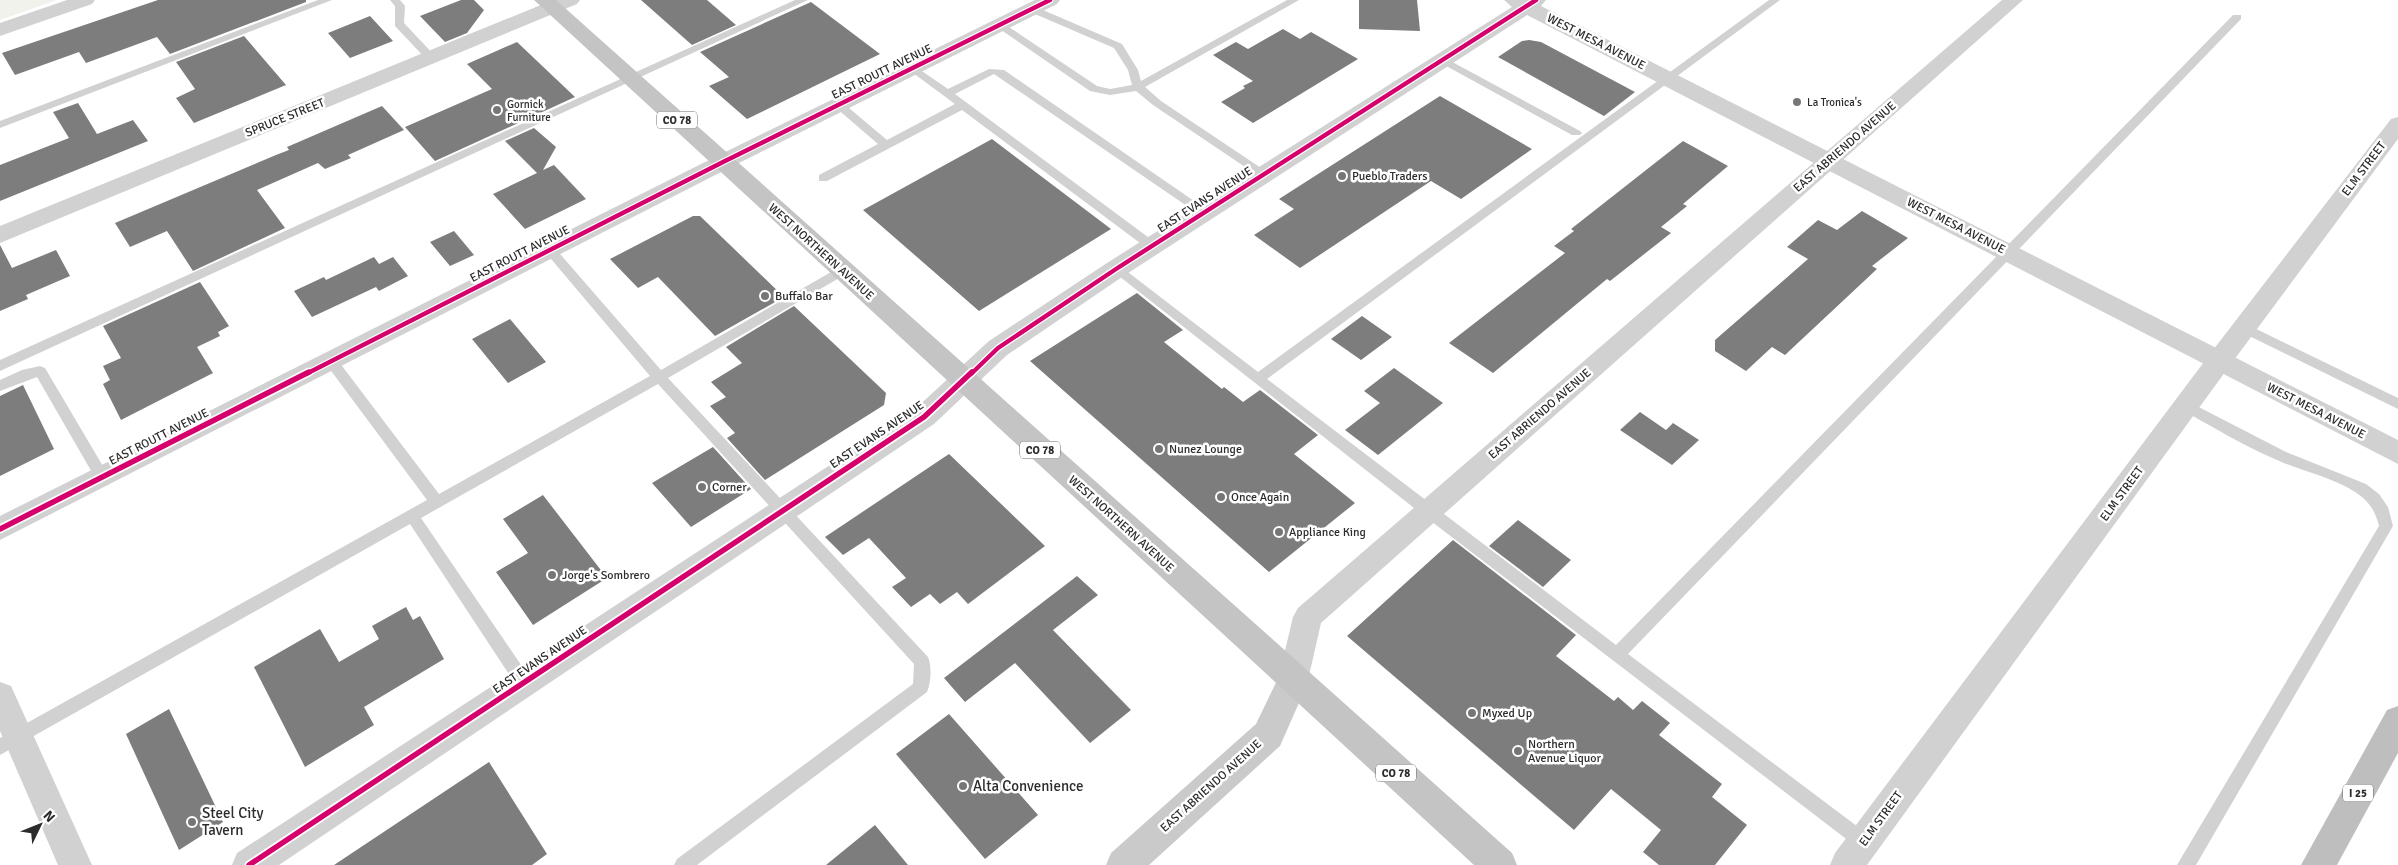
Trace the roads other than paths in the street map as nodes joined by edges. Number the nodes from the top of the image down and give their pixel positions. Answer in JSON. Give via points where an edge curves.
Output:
{"nodes":[{"id":1,"x":85,"y":0,"type":"edge"},
{"id":2,"x":327,"y":0,"type":"edge"},
{"id":3,"x":395,"y":0,"type":"edge"},
{"id":4,"x":803,"y":0,"type":"edge"},
{"id":5,"x":1050,"y":0,"type":"edge"},
{"id":6,"x":1294,"y":0,"type":"edge"},
{"id":7,"x":1775,"y":0,"type":"edge"},
{"id":8,"x":2013,"y":0,"type":"edge"},
{"id":9,"x":555,"y":2,"type":"edge"},
{"id":10,"x":1525,"y":2,"type":"edge"},
{"id":11,"x":1032,"y":9,"type":"junction"},
{"id":12,"x":2236,"y":17,"type":"dead end"},
{"id":13,"x":999,"y":25,"type":"junction"},
{"id":14,"x":0,"y":30,"type":"edge"},
{"id":15,"x":431,"y":58,"type":"junction"},
{"id":16,"x":1443,"y":60,"type":"junction"},
{"id":17,"x":913,"y":68,"type":"junction"},
{"id":18,"x":630,"y":78,"type":"junction"},
{"id":19,"x":1668,"y":79,"type":"junction"},
{"id":20,"x":1138,"y":87,"type":"junction"},
{"id":21,"x":948,"y":94,"type":"junction"},
{"id":22,"x":839,"y":105,"type":"junction"},
{"id":23,"x":962,"y":105,"type":"junction"},
{"id":24,"x":2398,"y":124,"type":"edge"},
{"id":25,"x":0,"y":125,"type":"edge"},
{"id":26,"x":1576,"y":133,"type":"dead end"},
{"id":27,"x":886,"y":145,"type":"junction"},
{"id":28,"x":1828,"y":161,"type":"junction"},
{"id":29,"x":723,"y":162,"type":"junction"},
{"id":30,"x":1263,"y":174,"type":"junction"},
{"id":31,"x":823,"y":178,"type":"dead end"},
{"id":32,"x":1204,"y":212,"type":"junction"},
{"id":33,"x":0,"y":235,"type":"edge"},
{"id":34,"x":1152,"y":246,"type":"junction"},
{"id":35,"x":550,"y":250,"type":"junction"},
{"id":36,"x":2008,"y":253,"type":"junction"},
{"id":37,"x":1116,"y":269,"type":"junction"},
{"id":38,"x":842,"y":271,"type":"junction"},
{"id":39,"x":2244,"y":328,"type":"junction"},
{"id":40,"x":332,"y":361,"type":"junction"},
{"id":41,"x":2219,"y":361,"type":"junction"},
{"id":42,"x":0,"y":366,"type":"edge"},
{"id":43,"x":658,"y":378,"type":"junction"},
{"id":44,"x":1258,"y":379,"type":"junction"},
{"id":45,"x":964,"y":380,"type":"junction"},
{"id":46,"x":0,"y":386,"type":"edge"},
{"id":47,"x":2398,"y":404,"type":"edge"},
{"id":48,"x":2186,"y":406,"type":"junction"},
{"id":49,"x":2398,"y":453,"type":"edge"},
{"id":50,"x":102,"y":477,"type":"junction"},
{"id":51,"x":437,"y":502,"type":"junction"},
{"id":52,"x":784,"y":510,"type":"junction"},
{"id":53,"x":1428,"y":511,"type":"junction"},
{"id":54,"x":412,"y":516,"type":"junction"},
{"id":55,"x":0,"y":529,"type":"edge"},
{"id":56,"x":1617,"y":654,"type":"junction"},
{"id":57,"x":1293,"y":680,"type":"junction"},
{"id":58,"x":524,"y":683,"type":"junction"},
{"id":59,"x":0,"y":696,"type":"edge"},
{"id":60,"x":2398,"y":721,"type":"edge"},
{"id":61,"x":9,"y":742,"type":"edge"},
{"id":62,"x":1864,"y":842,"type":"junction"},
{"id":63,"x":75,"y":865,"type":"edge"},
{"id":64,"x":249,"y":865,"type":"edge"},
{"id":65,"x":683,"y":865,"type":"edge"},
{"id":66,"x":1123,"y":865,"type":"edge"},
{"id":67,"x":1500,"y":865,"type":"edge"},
{"id":68,"x":1847,"y":865,"type":"edge"},
{"id":69,"x":2186,"y":865,"type":"edge"},
{"id":70,"x":2318,"y":865,"type":"edge"}],
"edges":[{"from":1,"to":14,"type":"street"},
{"from":2,"to":25,"type":"lane"},
{"from":3,"to":15,"type":"lane","via":[[400,6],[399,24]]},
{"from":4,"to":18,"type":"lane"},
{"from":5,"to":11,"type":"street","name":"EAST ROUTT AVENUE"},
{"from":6,"to":20,"type":"lane"},
{"from":7,"to":19,"type":"lane"},
{"from":8,"to":28,"type":"street","name":"EAST ABRIENDO AVENUE"},
{"from":9,"to":15,"type":"street","name":"SPRUCE STREET"},
{"from":9,"to":18,"type":"main road","name":"WEST NORTHERN AVENUE","number":"CO 78"},
{"from":10,"to":16,"type":"street","name":"EAST EVANS AVENUE"},
{"from":10,"to":19,"type":"street","name":"WEST MESA AVENUE"},
{"from":11,"to":13,"type":"street","name":"EAST ROUTT AVENUE"},
{"from":11,"to":20,"type":"lane","via":[[1118,46],[1133,70]]},
{"from":12,"to":36,"type":"lane"},
{"from":13,"to":17,"type":"street","name":"EAST ROUTT AVENUE"},
{"from":13,"to":20,"type":"lane","via":[[1094,89],[1110,92]]},
{"from":15,"to":33,"type":"street","name":"SPRUCE STREET"},
{"from":16,"to":26,"type":"lane"},
{"from":16,"to":30,"type":"street","name":"EAST EVANS AVENUE"},
{"from":17,"to":21,"type":"lane"},
{"from":17,"to":22,"type":"street","name":"EAST ROUTT AVENUE"},
{"from":18,"to":29,"type":"main road","name":"WEST NORTHERN AVENUE","number":"CO 78"},
{"from":18,"to":42,"type":"lane"},
{"from":19,"to":28,"type":"street","name":"WEST MESA AVENUE"},
{"from":19,"to":44,"type":"lane"},
{"from":20,"to":30,"type":"lane"},
{"from":21,"to":23,"type":"lane"},
{"from":21,"to":32,"type":"lane","via":[[993,71],[1000,72]]},
{"from":22,"to":27,"type":"lane"},
{"from":22,"to":29,"type":"street","name":"EAST ROUTT AVENUE"},
{"from":23,"to":27,"type":"lane"},
{"from":23,"to":34,"type":"lane"},
{"from":24,"to":39,"type":"street","name":"ELM STREET"},
{"from":27,"to":31,"type":"lane"},
{"from":28,"to":36,"type":"street","name":"WEST MESA AVENUE"},
{"from":28,"to":53,"type":"street","name":"EAST ABRIENDO AVENUE"},
{"from":29,"to":35,"type":"street","name":"EAST ROUTT AVENUE"},
{"from":29,"to":38,"type":"main road","name":"WEST NORTHERN AVENUE","number":"CO 78"},
{"from":30,"to":32,"type":"street","name":"EAST EVANS AVENUE"},
{"from":32,"to":34,"type":"street","name":"EAST EVANS AVENUE"},
{"from":34,"to":37,"type":"street","name":"EAST EVANS AVENUE"},
{"from":35,"to":40,"type":"street","name":"EAST ROUTT AVENUE"},
{"from":35,"to":43,"type":"lane"},
{"from":36,"to":41,"type":"street","name":"WEST MESA AVENUE"},
{"from":36,"to":56,"type":"lane"},
{"from":37,"to":44,"type":"lane"},
{"from":37,"to":45,"type":"street","name":"EAST EVANS AVENUE","via":[[998,348]]},
{"from":38,"to":43,"type":"lane"},
{"from":38,"to":45,"type":"main road","name":"WEST NORTHERN AVENUE","number":"CO 78"},
{"from":39,"to":41,"type":"street","name":"ELM STREET"},
{"from":39,"to":47,"type":"lane"},
{"from":40,"to":50,"type":"street","name":"EAST ROUTT AVENUE"},
{"from":40,"to":51,"type":"lane"},
{"from":41,"to":48,"type":"street","name":"ELM STREET"},
{"from":41,"to":49,"type":"street","name":"WEST MESA AVENUE"},
{"from":43,"to":51,"type":"lane"},
{"from":43,"to":52,"type":"lane"},
{"from":44,"to":53,"type":"lane"},
{"from":45,"to":52,"type":"street","name":"EAST EVANS AVENUE","via":[[924,417]]},
{"from":45,"to":57,"type":"main road","name":"WEST NORTHERN AVENUE","number":"CO 78"},
{"from":46,"to":50,"type":"lane","via":[[40,371]]},
{"from":48,"to":62,"type":"street","name":"ELM STREET"},
{"from":48,"to":69,"type":"lane","via":[[2282,456],[2353,484],[2381,505],[2386,515],[2386,526]]},
{"from":50,"to":55,"type":"street","name":"EAST ROUTT AVENUE"},
{"from":51,"to":54,"type":"lane"},
{"from":52,"to":58,"type":"street","name":"EAST EVANS AVENUE"},
{"from":52,"to":65,"type":"lane","via":[[922,662],[921,687]]},
{"from":53,"to":56,"type":"lane"},
{"from":53,"to":57,"type":"street","name":"EAST ABRIENDO AVENUE","via":[[1308,617]]},
{"from":54,"to":58,"type":"lane"},
{"from":54,"to":61,"type":"lane"},
{"from":56,"to":62,"type":"lane"},
{"from":57,"to":66,"type":"main road","name":"EAST ABRIENDO AVENUE","via":[[1268,734]]},
{"from":57,"to":67,"type":"main road","name":"WEST NORTHERN AVENUE","number":"CO 78"},
{"from":58,"to":64,"type":"street","name":"EAST EVANS AVENUE"},
{"from":59,"to":61,"type":"street"},
{"from":60,"to":70,"type":"highway","number":"I 25"},
{"from":61,"to":63,"type":"street"},
{"from":62,"to":68,"type":"street","name":"ELM STREET"}]}
